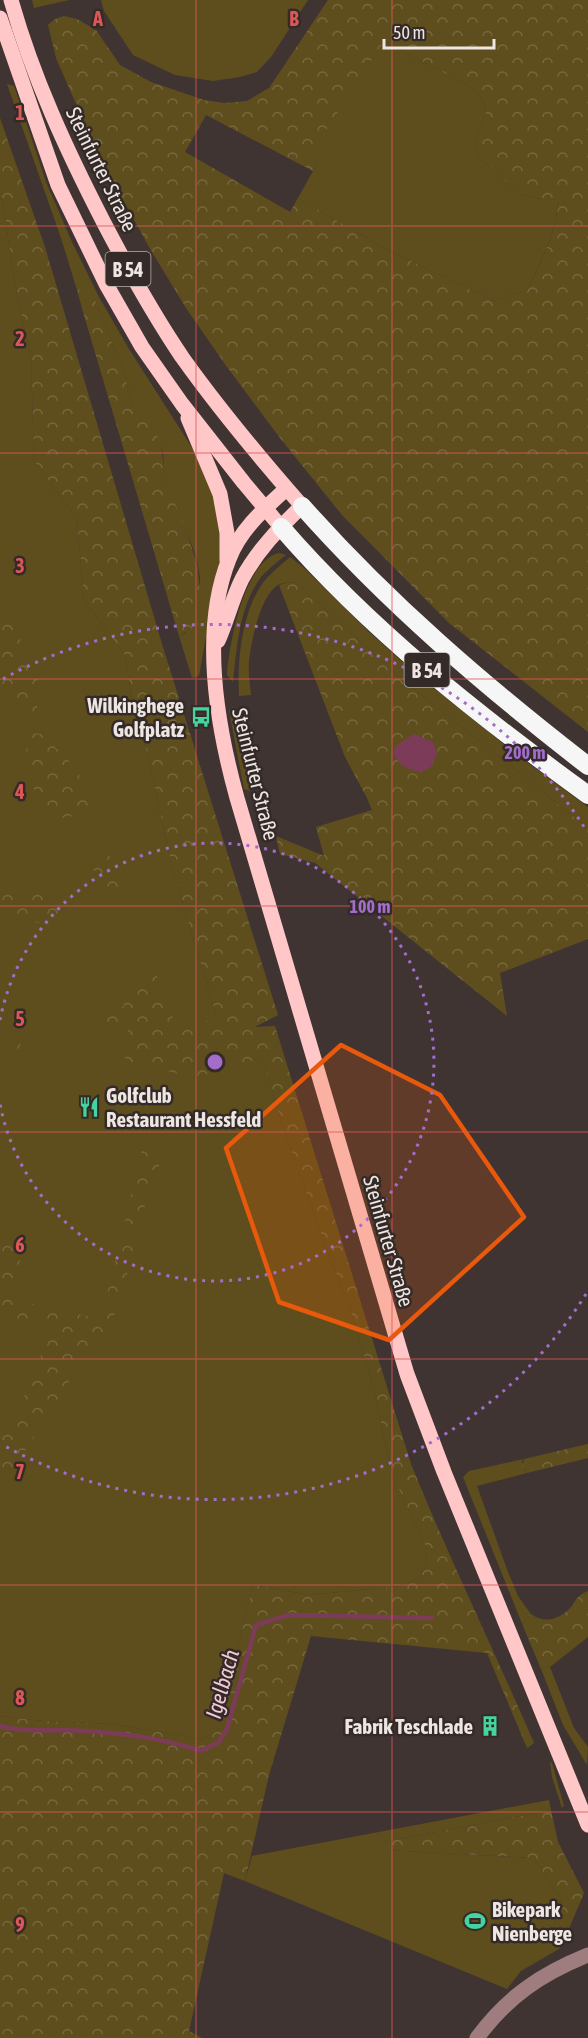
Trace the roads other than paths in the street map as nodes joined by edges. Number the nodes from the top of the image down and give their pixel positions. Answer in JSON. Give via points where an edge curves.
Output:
{"nodes":[{"id":1,"x":11,"y":0,"type":"edge"},
{"id":2,"x":0,"y":18,"type":"edge"},
{"id":3,"x":182,"y":404,"type":"junction"},
{"id":4,"x":286,"y":489,"type":"junction"},
{"id":5,"x":302,"y":506,"type":"junction"},
{"id":6,"x":266,"y":508,"type":"junction"},
{"id":7,"x":281,"y":527,"type":"junction"},
{"id":8,"x":227,"y":566,"type":"junction"},
{"id":9,"x":215,"y":648,"type":"junction"},
{"id":10,"x":588,"y":766,"type":"edge"},
{"id":11,"x":588,"y":795,"type":"edge"},
{"id":12,"x":588,"y":1826,"type":"edge"},
{"id":13,"x":588,"y":1955,"type":"edge"},
{"id":14,"x":477,"y":2038,"type":"edge"}],
"edges":[{"from":1,"to":4,"type":"main road","name":"Steinfurter Straße","number":"B 54","via":[[64,144],[142,293],[203,385]]},
{"from":2,"to":3,"type":"main road","name":"Steinfurter Straße","number":"B 54","via":[[58,185],[106,284],[142,347]]},
{"from":3,"to":6,"type":"main road","name":"Steinfurter Straße","number":"B 54"},
{"from":3,"to":8,"type":"main road","via":[[220,494],[227,533]]},
{"from":4,"to":5,"type":"main road","name":"Steinfurter Straße","number":"B 54"},
{"from":4,"to":6,"type":"main road","name":"Steinfurter Straße"},
{"from":5,"to":7,"type":"main road","name":"Steinfurter Straße"},
{"from":5,"to":10,"type":"highway","number":"B 54","via":[[358,567],[440,645]]},
{"from":6,"to":7,"type":"main road","name":"Steinfurter Straße","number":"B 54"},
{"from":6,"to":8,"type":"main road","name":"Steinfurter Straße","via":[[242,537]]},
{"from":7,"to":9,"type":"main road","name":"Steinfurter Straße","via":[[242,580]]},
{"from":7,"to":11,"type":"highway","number":"B 54","via":[[415,660]]},
{"from":8,"to":9,"type":"main road","name":"Steinfurter Straße","via":[[216,614]]},
{"from":9,"to":12,"type":"main road","name":"Steinfurter Straße","via":[[218,716],[233,786],[404,1364]]},
{"from":13,"to":14,"type":"street","via":[[521,1990]]}]}
